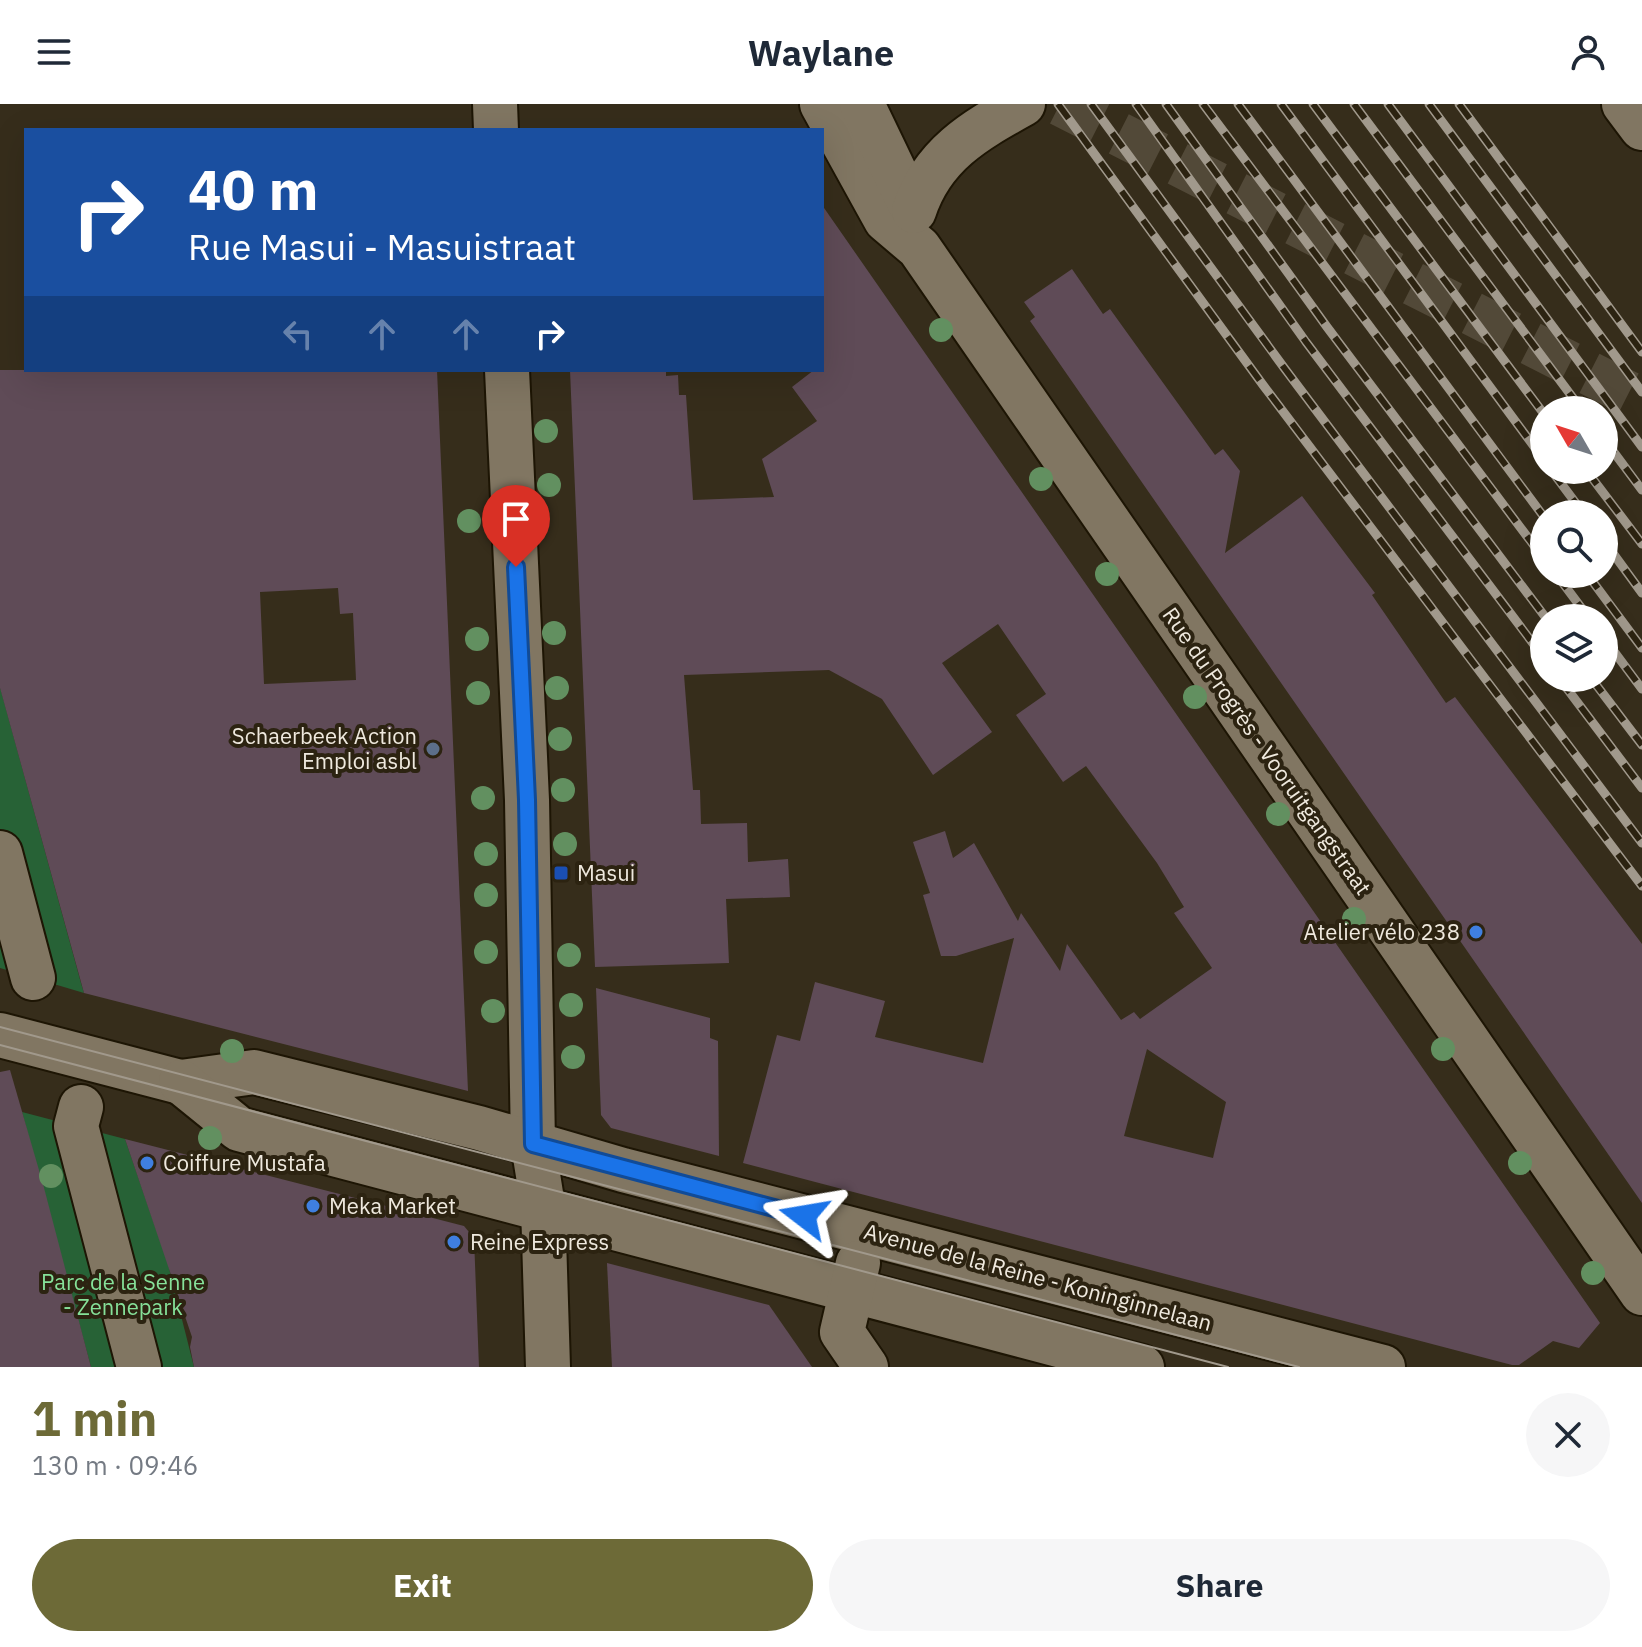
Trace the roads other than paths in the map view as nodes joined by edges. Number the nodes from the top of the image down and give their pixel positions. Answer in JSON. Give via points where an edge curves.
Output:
{"nodes":[{"id":1,"x":495,"y":104,"type":"edge"},
{"id":2,"x":822,"y":104,"type":"edge"},
{"id":3,"x":862,"y":104,"type":"edge"},
{"id":4,"x":1023,"y":104,"type":"edge"},
{"id":5,"x":1624,"y":104,"type":"edge"},
{"id":6,"x":496,"y":128,"type":"edge"},
{"id":7,"x":1642,"y":128,"type":"edge"},
{"id":8,"x":916,"y":230,"type":"junction"},
{"id":9,"x":507,"y":372,"type":"edge"},
{"id":10,"x":0,"y":853,"type":"edge"},
{"id":11,"x":33,"y":978,"type":"dead end"},
{"id":12,"x":2,"y":1041,"type":"edge"},
{"id":13,"x":181,"y":1082,"type":"junction"},
{"id":14,"x":81,"y":1107,"type":"dead end"},
{"id":15,"x":538,"y":1175,"type":"junction"},
{"id":16,"x":865,"y":1232,"type":"junction"},
{"id":17,"x":851,"y":1292,"type":"junction"},
{"id":18,"x":1642,"y":1293,"type":"edge"},
{"id":19,"x":139,"y":1367,"type":"edge"},
{"id":20,"x":548,"y":1367,"type":"edge"},
{"id":21,"x":866,"y":1367,"type":"edge"},
{"id":22,"x":1142,"y":1367,"type":"edge"},
{"id":23,"x":1383,"y":1367,"type":"edge"}],
"edges":[{"from":1,"to":6,"type":"street"},
{"from":2,"to":8,"type":"street","name":"Rue du Progrès - Vooruitgangstraat","via":[[886,220]]},
{"from":3,"to":8,"type":"street","name":"Rue du Progrès - Vooruitgangstraat"},
{"from":4,"to":8,"type":"street","via":[[955,144],[919,195]]},
{"from":5,"to":7,"type":"street"},
{"from":8,"to":18,"type":"street","name":"Rue du Progrès - Vooruitgangstraat"},
{"from":9,"to":15,"type":"street"},
{"from":10,"to":11,"type":"street"},
{"from":12,"to":13,"type":"street","name":"Avenue de la Reine - Koninginnelaan"},
{"from":13,"to":15,"type":"street","name":"Avenue de la Reine - Koninginnelaan","via":[[254,1072]]},
{"from":13,"to":15,"type":"street","name":"Avenue de la Reine - Koninginnelaan","via":[[239,1129]]},
{"from":14,"to":19,"type":"street","via":[[76,1126]]},
{"from":15,"to":16,"type":"street","name":"Avenue de la Reine - Koninginnelaan"},
{"from":15,"to":17,"type":"street","name":"Avenue de la Reine - Koninginnelaan"},
{"from":15,"to":20,"type":"street"},
{"from":16,"to":17,"type":"street"},
{"from":16,"to":23,"type":"street","name":"Avenue de la Reine - Koninginnelaan"},
{"from":17,"to":21,"type":"street","via":[[842,1332]]},
{"from":17,"to":22,"type":"street","name":"Avenue de la Reine - Koninginnelaan"}]}
